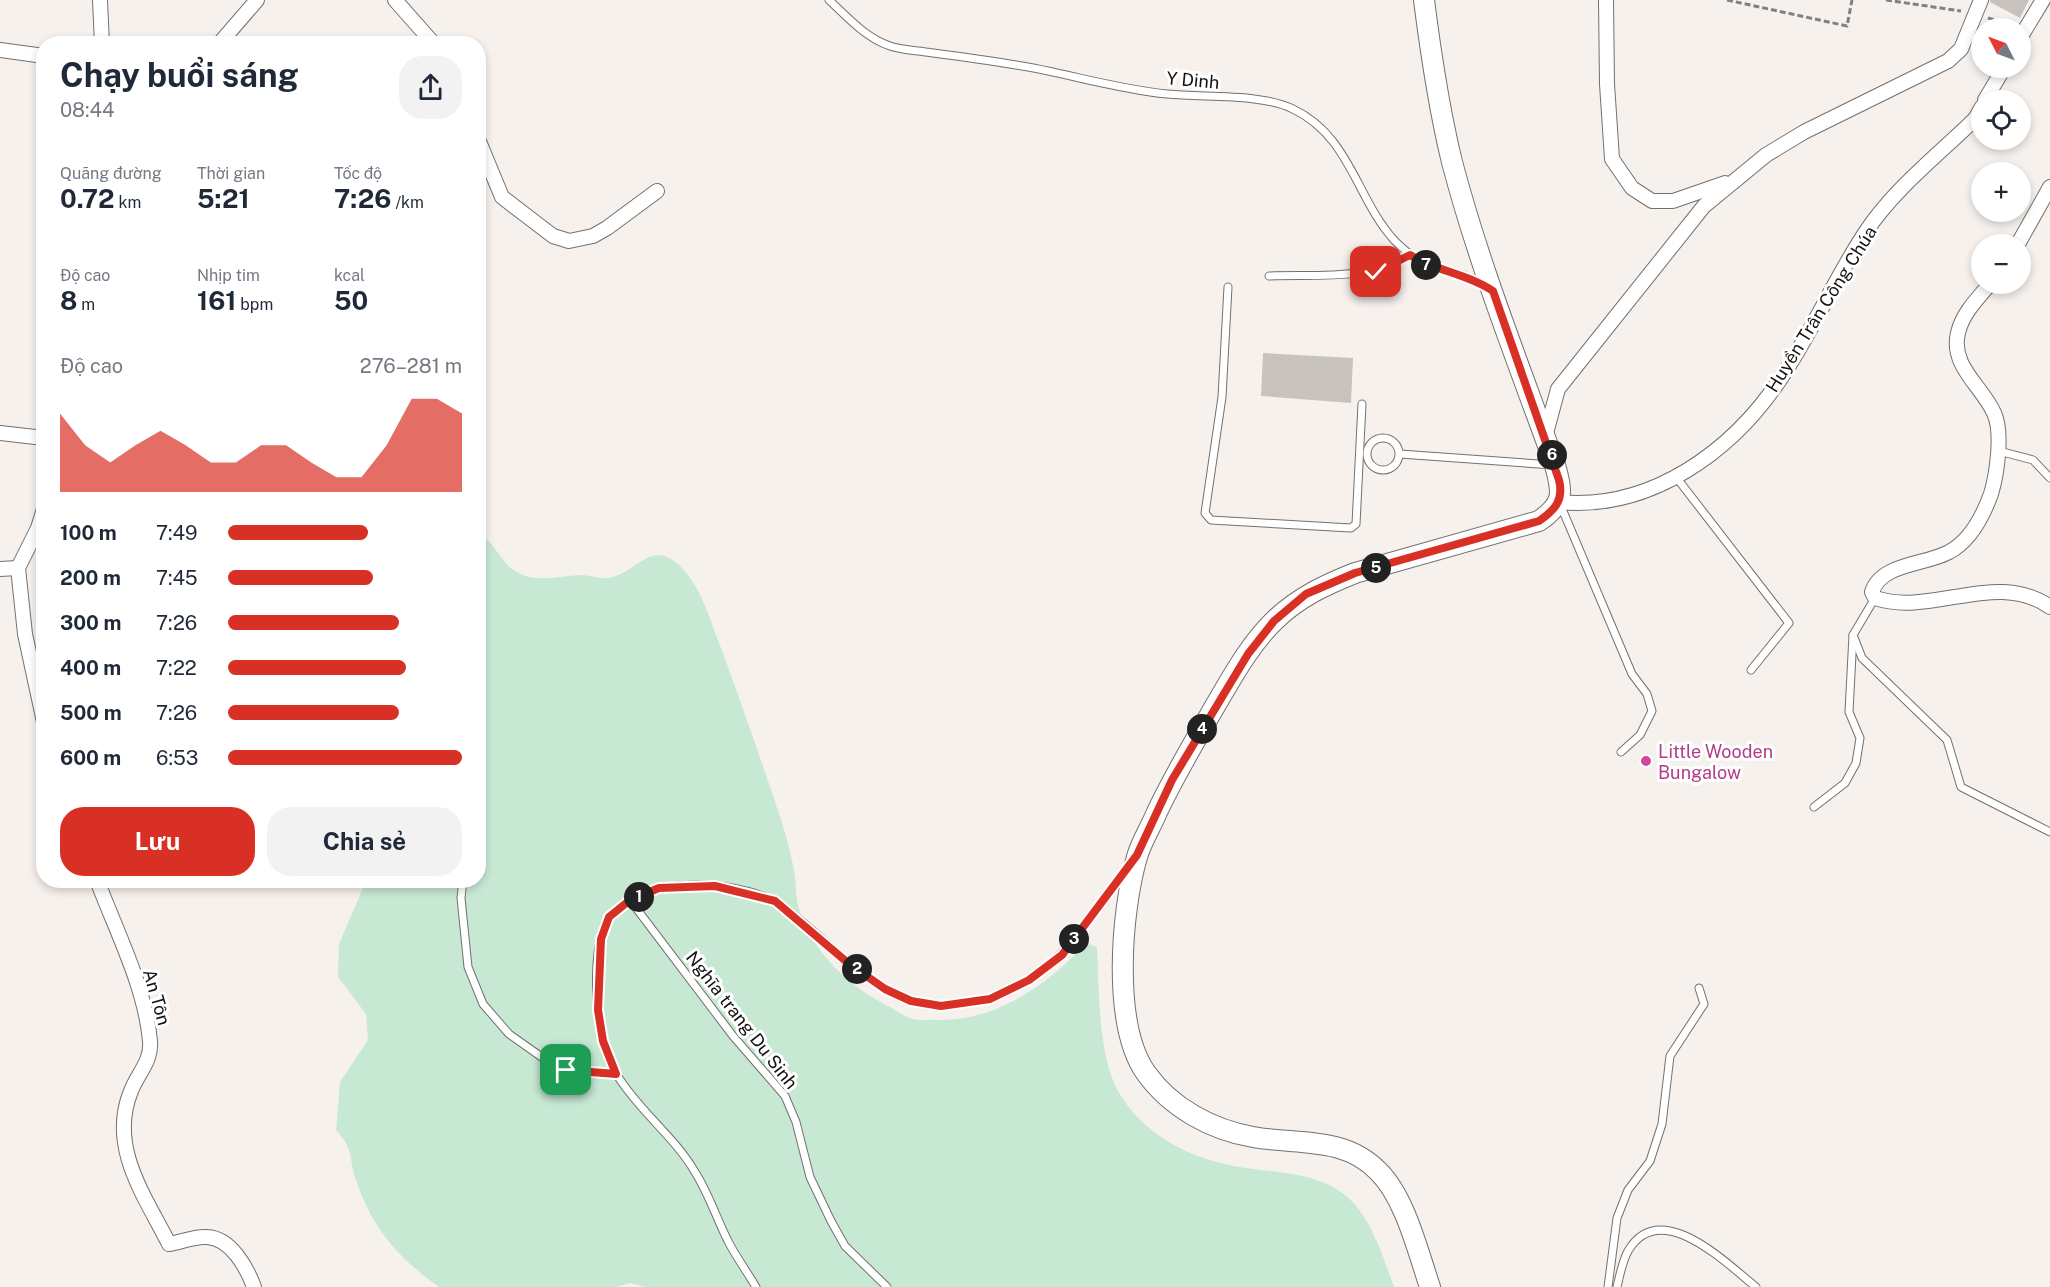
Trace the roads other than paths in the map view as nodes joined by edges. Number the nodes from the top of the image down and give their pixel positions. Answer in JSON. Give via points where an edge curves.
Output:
{"nodes":[{"id":1,"x":100,"y":0,"type":"edge"},
{"id":2,"x":256,"y":0,"type":"edge"},
{"id":3,"x":395,"y":0,"type":"edge"},
{"id":4,"x":829,"y":0,"type":"edge"},
{"id":5,"x":1424,"y":0,"type":"edge"},
{"id":6,"x":1606,"y":0,"type":"edge"},
{"id":7,"x":1981,"y":0,"type":"edge"},
{"id":8,"x":2043,"y":0,"type":"edge"},
{"id":9,"x":2031,"y":20,"type":"edge"},
{"id":10,"x":102,"y":36,"type":"edge"},
{"id":11,"x":226,"y":36,"type":"edge"},
{"id":12,"x":427,"y":36,"type":"edge"},
{"id":13,"x":0,"y":50,"type":"edge"},
{"id":14,"x":36,"y":55,"type":"edge"},
{"id":15,"x":1971,"y":123,"type":"edge"},
{"id":16,"x":486,"y":158,"type":"edge"},
{"id":17,"x":1738,"y":178,"type":"junction"},
{"id":18,"x":2050,"y":187,"type":"edge"},
{"id":19,"x":657,"y":191,"type":"dead end"},
{"id":20,"x":2024,"y":234,"type":"edge"},
{"id":21,"x":1410,"y":255,"type":"junction"},
{"id":22,"x":1269,"y":276,"type":"dead end"},
{"id":23,"x":1228,"y":287,"type":"dead end"},
{"id":24,"x":1493,"y":291,"type":"junction"},
{"id":25,"x":1982,"y":294,"type":"edge"},
{"id":26,"x":1362,"y":404,"type":"dead end"},
{"id":27,"x":0,"y":433,"type":"edge"},
{"id":28,"x":36,"y":437,"type":"edge"},
{"id":29,"x":1545,"y":437,"type":"junction"},
{"id":30,"x":1999,"y":451,"type":"junction"},
{"id":31,"x":1364,"y":454,"type":"junction"},
{"id":32,"x":1400,"y":454,"type":"junction"},
{"id":33,"x":1555,"y":465,"type":"junction"},
{"id":34,"x":1676,"y":477,"type":"junction"},
{"id":35,"x":2050,"y":478,"type":"edge"},
{"id":36,"x":1559,"y":502,"type":"junction"},
{"id":37,"x":36,"y":532,"type":"edge"},
{"id":38,"x":0,"y":568,"type":"edge"},
{"id":39,"x":18,"y":568,"type":"junction"},
{"id":40,"x":1875,"y":598,"type":"junction"},
{"id":41,"x":2050,"y":607,"type":"edge"},
{"id":42,"x":1853,"y":635,"type":"junction"},
{"id":43,"x":1751,"y":670,"type":"dead end"},
{"id":44,"x":36,"y":685,"type":"edge"},
{"id":45,"x":1621,"y":752,"type":"dead end"},
{"id":46,"x":1814,"y":807,"type":"dead end"},
{"id":47,"x":2050,"y":832,"type":"edge"},
{"id":48,"x":1137,"y":855,"type":"junction"},
{"id":49,"x":100,"y":888,"type":"edge"},
{"id":50,"x":462,"y":888,"type":"edge"},
{"id":51,"x":630,"y":900,"type":"junction"},
{"id":52,"x":1700,"y":988,"type":"dead end"},
{"id":53,"x":616,"y":1074,"type":"junction"},
{"id":54,"x":254,"y":1287,"type":"edge"},
{"id":55,"x":756,"y":1287,"type":"edge"},
{"id":56,"x":887,"y":1287,"type":"edge"},
{"id":57,"x":1430,"y":1287,"type":"edge"},
{"id":58,"x":1608,"y":1287,"type":"edge"},
{"id":59,"x":1617,"y":1287,"type":"edge"},
{"id":60,"x":1756,"y":1287,"type":"edge"}],
"edges":[{"from":1,"to":10,"type":"street"},
{"from":2,"to":11,"type":"street"},
{"from":3,"to":12,"type":"street"},
{"from":4,"to":21,"type":"lane","name":"Y Dinh","via":[[867,34],[890,47],[1019,65],[1166,94],[1248,100],[1293,109],[1333,141],[1356,174],[1374,213]]},
{"from":5,"to":24,"type":"main road","via":[[1442,120]]},
{"from":6,"to":17,"type":"street","via":[[1612,159],[1632,188],[1652,201],[1673,201]]},
{"from":7,"to":17,"type":"street","via":[[1961,49],[1948,61],[1804,132]]},
{"from":8,"to":9,"type":"street"},
{"from":13,"to":14,"type":"street"},
{"from":15,"to":34,"type":"street","name":"Huyền Trân Công Chúa","via":[[1902,190],[1866,232],[1782,378],[1758,410],[1720,446]]},
{"from":16,"to":19,"type":"street","via":[[502,196],[540,227],[569,241],[593,236]]},
{"from":17,"to":29,"type":"street","via":[[1704,206],[1590,345],[1558,389]]},
{"from":18,"to":20,"type":"street"},
{"from":21,"to":22,"type":"lane","via":[[1376,272]]},
{"from":21,"to":24,"type":"lane","name":"Y Dinh"},
{"from":23,"to":31,"type":"lane","via":[[1222,397],[1207,517],[1351,528],[1356,524]]},
{"from":24,"to":29,"type":"main road"},
{"from":25,"to":30,"type":"street","via":[[1962,321],[1957,349],[1960,362],[1995,414]]},
{"from":26,"to":31,"type":"lane"},
{"from":27,"to":28,"type":"street"},
{"from":29,"to":33,"type":"main road"},
{"from":30,"to":35,"type":"lane","via":[[2032,460]]},
{"from":30,"to":40,"type":"street","via":[[1991,493],[1967,539],[1950,552],[1885,574],[1875,583]]},
{"from":31,"to":32,"type":"lane","via":[[1380,438],[1390,439]]},
{"from":31,"to":32,"type":"lane","via":[[1372,467],[1380,471],[1390,470]]},
{"from":32,"to":33,"type":"lane"},
{"from":33,"to":36,"type":"main road","via":[[1562,491]]},
{"from":34,"to":36,"type":"street","name":"Huyền Trân Công Chúa","via":[[1646,491],[1602,503]]},
{"from":34,"to":43,"type":"lane","via":[[1789,623]]},
{"from":36,"to":45,"type":"lane","via":[[1632,674],[1647,694],[1652,711],[1640,735]]},
{"from":36,"to":48,"type":"main road","via":[[1539,521],[1355,573],[1306,594],[1274,621],[1227,685],[1172,780]]},
{"from":37,"to":39,"type":"street"},
{"from":38,"to":39,"type":"street"},
{"from":39,"to":44,"type":"street","via":[[25,634]]},
{"from":40,"to":41,"type":"street","via":[[1891,603],[1928,603],[1980,592],[2021,592]]},
{"from":40,"to":42,"type":"lane"},
{"from":42,"to":46,"type":"lane","via":[[1849,712],[1860,738],[1856,763],[1845,783]]},
{"from":42,"to":47,"type":"lane","via":[[1862,658],[1947,740],[1961,787]]},
{"from":48,"to":51,"type":"lane","via":[[1062,955],[1029,980],[990,999],[941,1006],[911,1001],[885,989],[775,901],[715,886],[659,888]]},
{"from":48,"to":57,"type":"main road","via":[[1122,954],[1127,1024],[1144,1071],[1185,1112],[1218,1127],[1252,1137],[1313,1142],[1348,1150],[1365,1160],[1392,1189]]},
{"from":49,"to":54,"type":"street","name":"An Tôn","via":[[138,989],[150,1041],[149,1059],[130,1091],[124,1124],[125,1151],[139,1188],[169,1244],[209,1236],[226,1245],[247,1267]]},
{"from":50,"to":53,"type":"lane","via":[[468,967],[483,1004],[509,1034],[550,1063],[566,1070]]},
{"from":51,"to":53,"type":"lane","via":[[609,917],[598,966],[603,1041]]},
{"from":51,"to":56,"type":"lane","name":"Nghĩa trang Du Sinh","via":[[733,1036],[785,1096],[810,1177],[831,1221],[845,1246]]},
{"from":52,"to":58,"type":"lane","via":[[1704,1004],[1670,1056],[1662,1124],[1650,1161],[1628,1190],[1617,1218]]},
{"from":53,"to":55,"type":"lane","via":[[644,1112],[673,1139],[696,1173],[730,1245]]},
{"from":59,"to":60,"type":"lane","via":[[1635,1240],[1654,1232],[1681,1232],[1700,1241]]}]}
